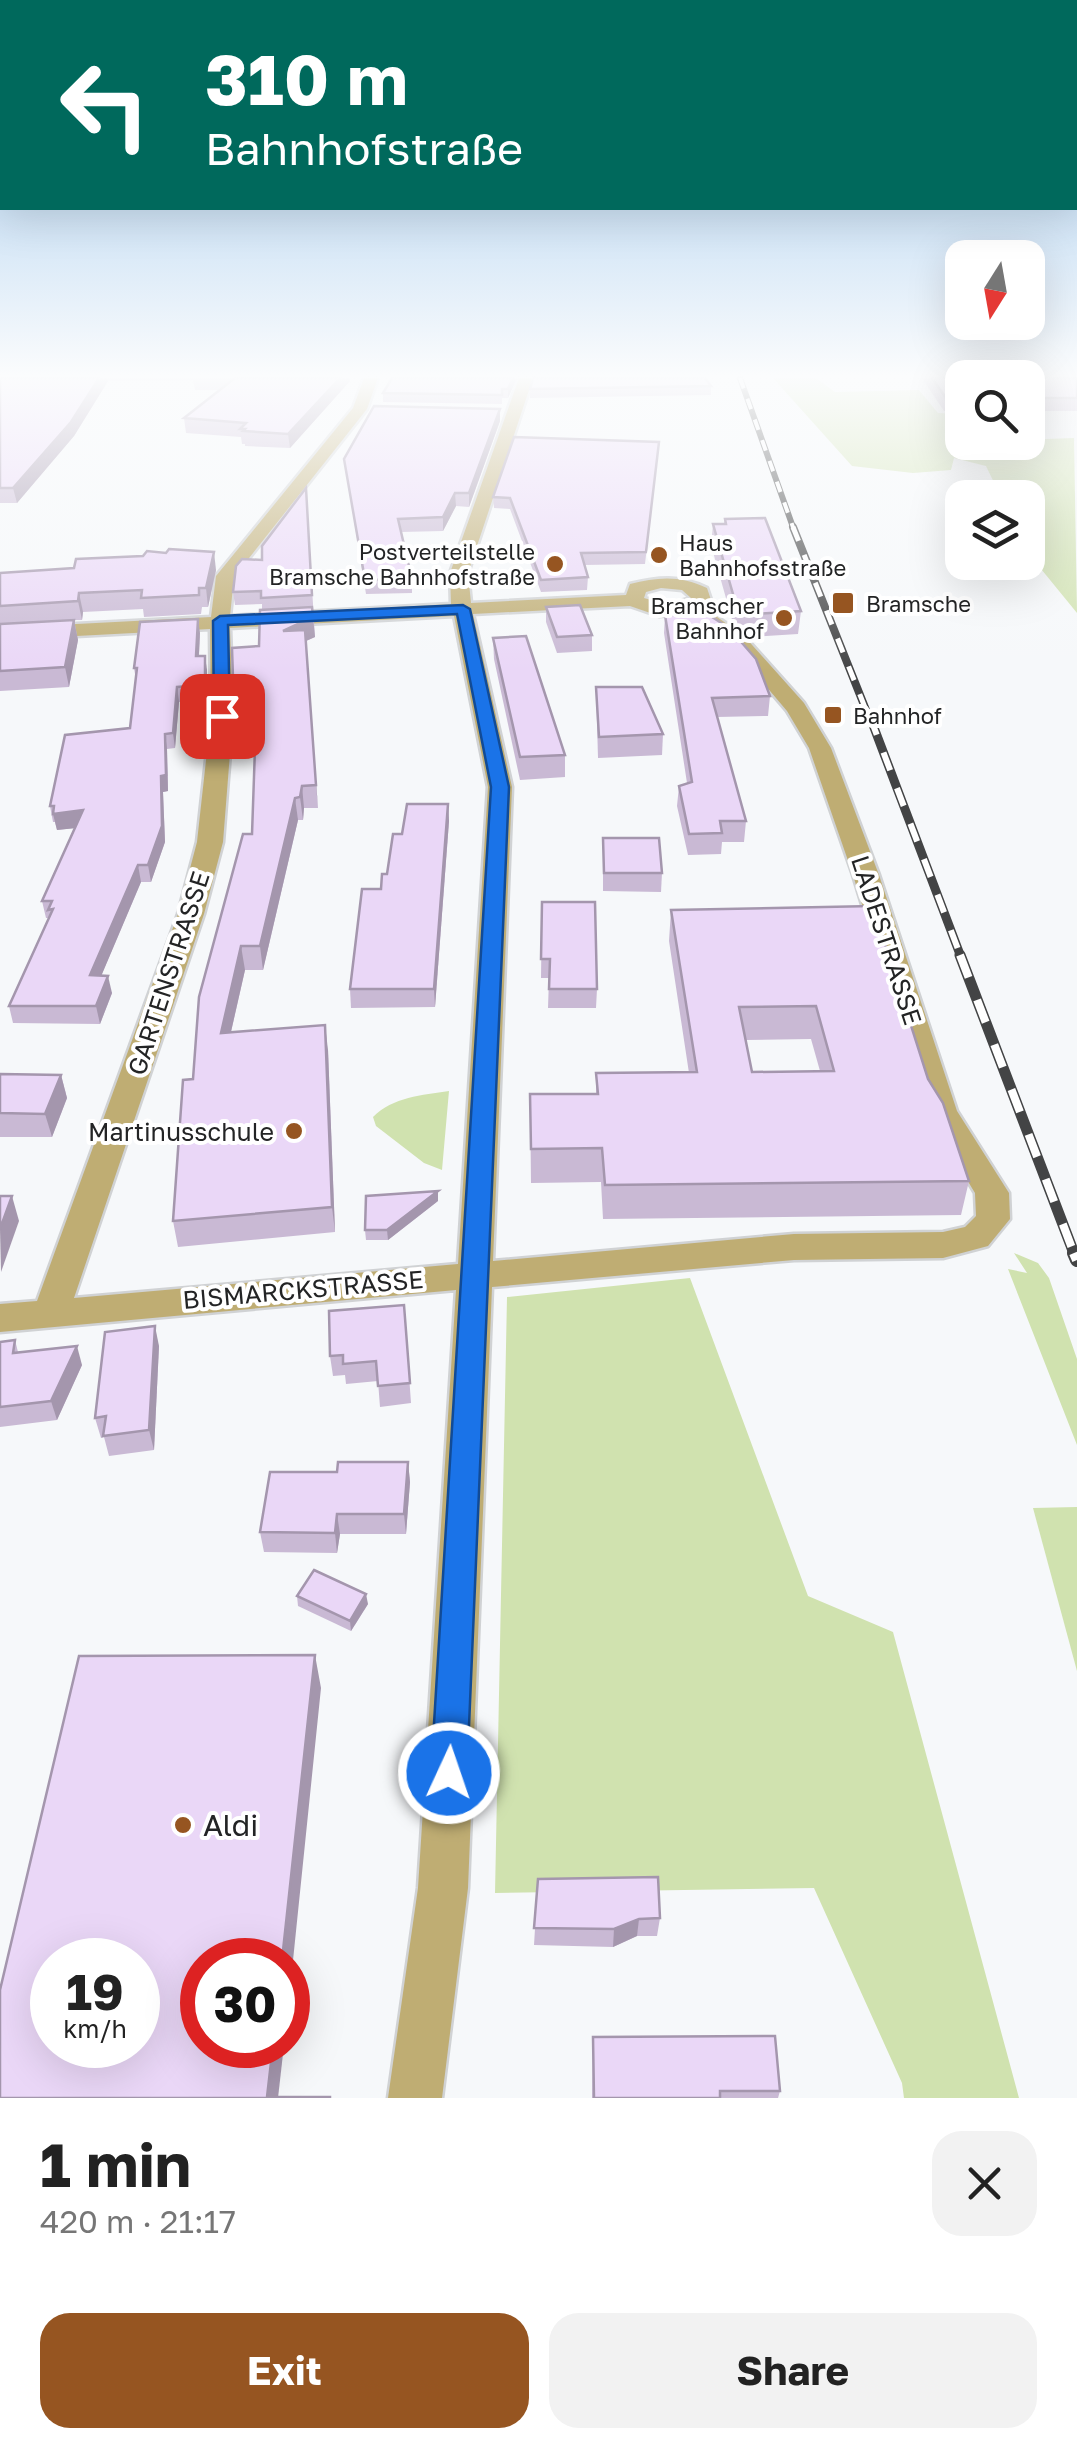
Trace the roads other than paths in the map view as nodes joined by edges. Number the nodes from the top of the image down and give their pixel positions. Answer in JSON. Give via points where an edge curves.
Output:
{"nodes":[{"id":1,"x":306,"y":476,"type":"edge"},
{"id":2,"x":492,"y":476,"type":"edge"},
{"id":3,"x":463,"y":609,"type":"junction"},
{"id":4,"x":220,"y":621,"type":"junction"},
{"id":5,"x":0,"y":634,"type":"edge"},
{"id":6,"x":906,"y":1244,"type":"joint"},
{"id":7,"x":472,"y":1274,"type":"junction"},
{"id":8,"x":51,"y":1312,"type":"junction"},
{"id":9,"x":0,"y":1318,"type":"edge"},
{"id":10,"x":415,"y":2098,"type":"edge"}],
"edges":[{"from":1,"to":4,"type":"street","name":"GARTENSTRASSE","via":[[225,576]]},
{"from":2,"to":3,"type":"street","via":[[459,573]]},
{"from":3,"to":4,"type":"street"},
{"from":3,"to":6,"type":"street","name":"LADESTRASSE","via":[[634,600],[633,592],[644,585],[680,584],[702,597],[690,607],[737,640],[796,708],[849,822],[941,1111],[992,1193],[992,1219],[976,1237]]},
{"from":3,"to":7,"type":"street","via":[[500,787]]},
{"from":4,"to":5,"type":"street"},
{"from":4,"to":8,"type":"street","name":"GARTENSTRASSE","via":[[222,716],[210,842],[191,914]]},
{"from":6,"to":7,"type":"street","name":"BISMARCKSTRASSE","via":[[794,1246]]},
{"from":7,"to":8,"type":"street","name":"BISMARCKSTRASSE"},
{"from":7,"to":10,"type":"street","via":[[443,1888]]},
{"from":8,"to":9,"type":"street","name":"BISMARCKSTRASSE"}]}
